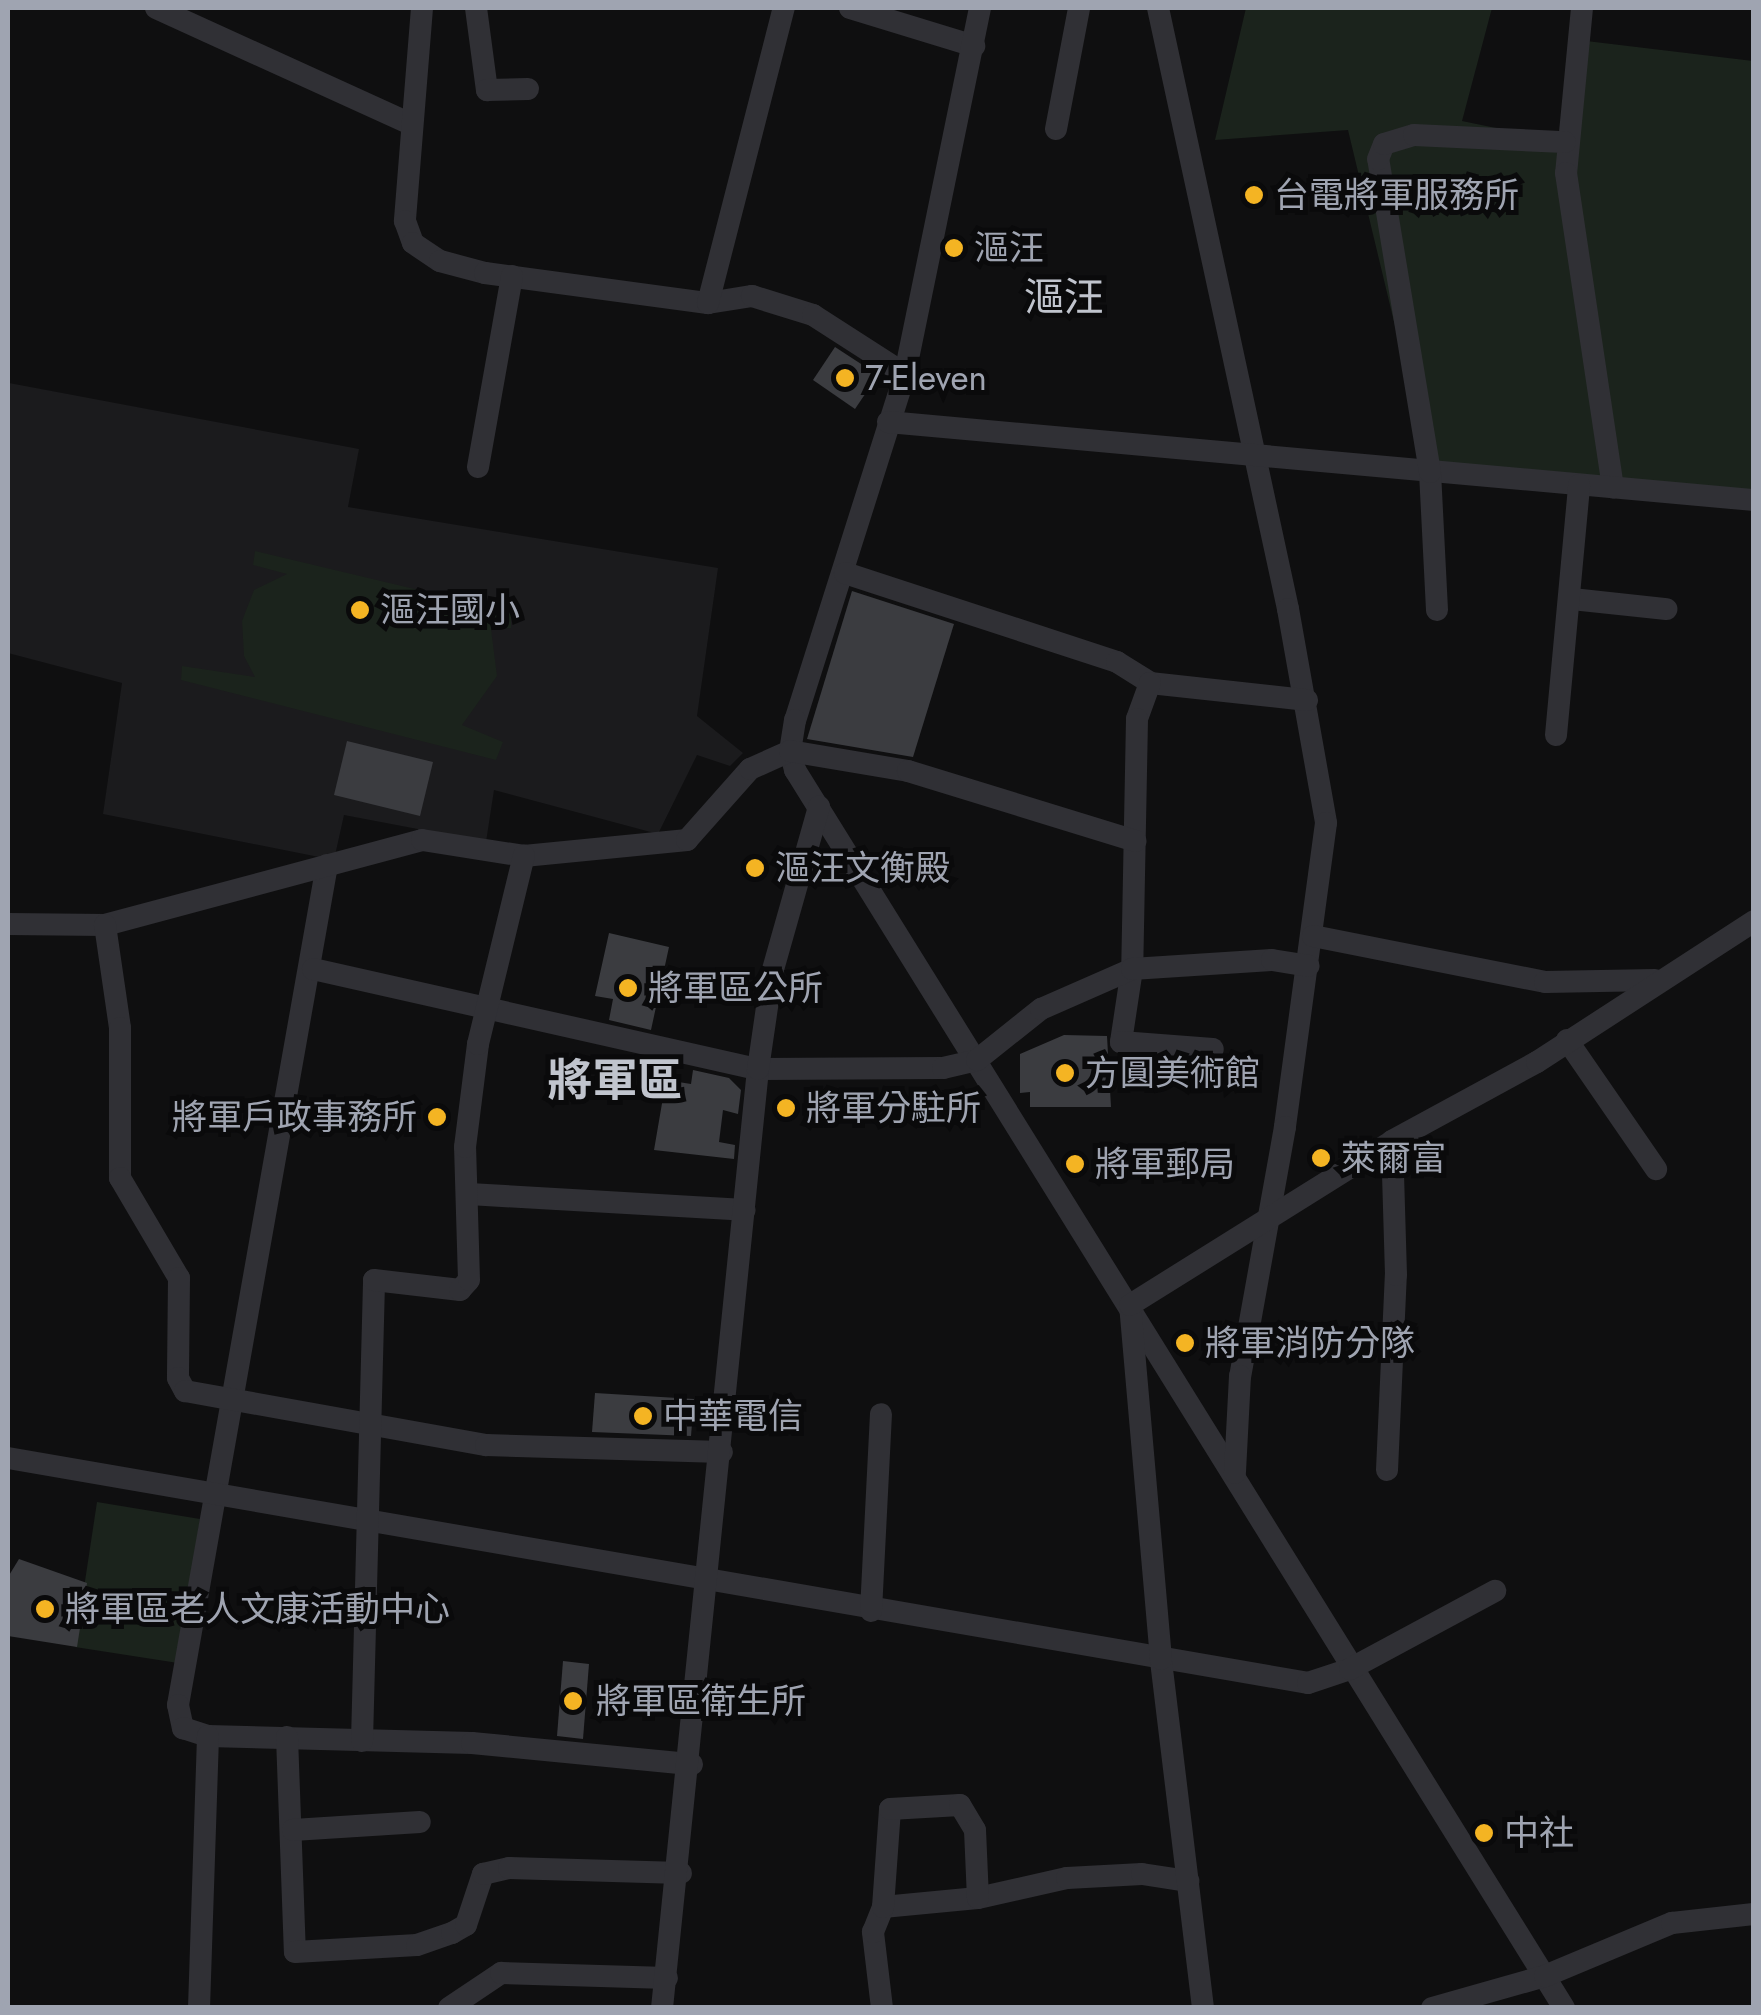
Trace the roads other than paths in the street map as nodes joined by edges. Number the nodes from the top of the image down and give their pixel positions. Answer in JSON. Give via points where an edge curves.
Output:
{"nodes":[{"id":1,"x":156,"y":8,"type":"edge"},
{"id":2,"x":422,"y":8,"type":"edge"},
{"id":3,"x":476,"y":8,"type":"edge"},
{"id":4,"x":784,"y":8,"type":"edge"},
{"id":5,"x":850,"y":8,"type":"edge"},
{"id":6,"x":980,"y":8,"type":"edge"},
{"id":7,"x":1079,"y":8,"type":"edge"},
{"id":8,"x":1158,"y":8,"type":"edge"},
{"id":9,"x":1582,"y":8,"type":"edge"},
{"id":10,"x":974,"y":46,"type":"junction"},
{"id":11,"x":528,"y":89,"type":"dead end"},
{"id":12,"x":411,"y":124,"type":"junction"},
{"id":13,"x":1056,"y":130,"type":"dead end"},
{"id":14,"x":1565,"y":142,"type":"junction"},
{"id":15,"x":512,"y":276,"type":"junction"},
{"id":16,"x":708,"y":303,"type":"junction"},
{"id":17,"x":905,"y":374,"type":"junction"},
{"id":18,"x":888,"y":422,"type":"junction"},
{"id":19,"x":1253,"y":454,"type":"junction"},
{"id":20,"x":478,"y":467,"type":"dead end"},
{"id":21,"x":1430,"y":472,"type":"junction"},
{"id":22,"x":1579,"y":486,"type":"junction"},
{"id":23,"x":1614,"y":488,"type":"junction"},
{"id":24,"x":1754,"y":500,"type":"edge"},
{"id":25,"x":844,"y":573,"type":"junction"},
{"id":26,"x":1572,"y":599,"type":"junction"},
{"id":27,"x":1666,"y":608,"type":"dead end"},
{"id":28,"x":1437,"y":610,"type":"dead end"},
{"id":29,"x":1150,"y":682,"type":"junction"},
{"id":30,"x":1307,"y":700,"type":"junction"},
{"id":31,"x":1556,"y":735,"type":"dead end"},
{"id":32,"x":790,"y":750,"type":"junction"},
{"id":33,"x":819,"y":807,"type":"junction"},
{"id":34,"x":1135,"y":841,"type":"junction"},
{"id":35,"x":524,"y":856,"type":"junction"},
{"id":36,"x":327,"y":865,"type":"junction"},
{"id":37,"x":1754,"y":921,"type":"edge"},
{"id":38,"x":8,"y":924,"type":"edge"},
{"id":39,"x":105,"y":925,"type":"junction"},
{"id":40,"x":1313,"y":936,"type":"junction"},
{"id":41,"x":1309,"y":966,"type":"junction"},
{"id":42,"x":313,"y":969,"type":"junction"},
{"id":43,"x":1132,"y":969,"type":"junction"},
{"id":44,"x":1659,"y":980,"type":"junction"},
{"id":45,"x":488,"y":1004,"type":"junction"},
{"id":46,"x":1567,"y":1040,"type":"junction"},
{"id":47,"x":1213,"y":1049,"type":"dead end"},
{"id":48,"x":976,"y":1060,"type":"junction"},
{"id":49,"x":758,"y":1069,"type":"junction"},
{"id":50,"x":1392,"y":1141,"type":"junction"},
{"id":51,"x":1656,"y":1169,"type":"dead end"},
{"id":52,"x":469,"y":1194,"type":"junction"},
{"id":53,"x":745,"y":1210,"type":"junction"},
{"id":54,"x":1268,"y":1222,"type":"junction"},
{"id":55,"x":1130,"y":1306,"type":"junction"},
{"id":56,"x":236,"y":1400,"type":"junction"},
{"id":57,"x":881,"y":1414,"type":"dead end"},
{"id":58,"x":371,"y":1420,"type":"junction"},
{"id":59,"x":722,"y":1452,"type":"junction"},
{"id":60,"x":8,"y":1458,"type":"edge"},
{"id":61,"x":1386,"y":1470,"type":"dead end"},
{"id":62,"x":1235,"y":1477,"type":"junction"},
{"id":63,"x":219,"y":1490,"type":"junction"},
{"id":64,"x":371,"y":1517,"type":"junction"},
{"id":65,"x":709,"y":1578,"type":"junction"},
{"id":66,"x":1495,"y":1591,"type":"dead end"},
{"id":67,"x":871,"y":1610,"type":"junction"},
{"id":68,"x":1161,"y":1659,"type":"junction"},
{"id":69,"x":1350,"y":1670,"type":"junction"},
{"id":70,"x":208,"y":1736,"type":"junction"},
{"id":71,"x":287,"y":1737,"type":"junction"},
{"id":72,"x":362,"y":1742,"type":"junction"},
{"id":73,"x":692,"y":1764,"type":"junction"},
{"id":74,"x":420,"y":1822,"type":"dead end"},
{"id":75,"x":293,"y":1830,"type":"junction"},
{"id":76,"x":681,"y":1874,"type":"junction"},
{"id":77,"x":1188,"y":1881,"type":"junction"},
{"id":78,"x":978,"y":1898,"type":"junction"},
{"id":79,"x":883,"y":1907,"type":"junction"},
{"id":80,"x":1754,"y":1914,"type":"edge"},
{"id":81,"x":1544,"y":1976,"type":"junction"},
{"id":82,"x":668,"y":1978,"type":"junction"},
{"id":83,"x":1197,"y":2007,"type":"edge"},
{"id":84,"x":199,"y":2008,"type":"edge"},
{"id":85,"x":449,"y":2008,"type":"edge"},
{"id":86,"x":662,"y":2008,"type":"edge"},
{"id":87,"x":882,"y":2008,"type":"edge"},
{"id":88,"x":1432,"y":2008,"type":"edge"},
{"id":89,"x":1564,"y":2008,"type":"edge"}],
"edges":[{"from":1,"to":12,"type":"street"},
{"from":2,"to":12,"type":"street"},
{"from":3,"to":11,"type":"street","via":[[487,90]]},
{"from":4,"to":16,"type":"street"},
{"from":5,"to":10,"type":"street"},
{"from":6,"to":10,"type":"street"},
{"from":7,"to":13,"type":"street"},
{"from":8,"to":19,"type":"street"},
{"from":9,"to":14,"type":"street"},
{"from":10,"to":17,"type":"street"},
{"from":12,"to":15,"type":"street","via":[[405,222],[413,243],[440,261]]},
{"from":14,"to":21,"type":"street","via":[[1414,135],[1384,144],[1378,159]]},
{"from":14,"to":23,"type":"street"},
{"from":15,"to":16,"type":"street"},
{"from":15,"to":20,"type":"street"},
{"from":16,"to":17,"type":"street","via":[[752,296],[814,316]]},
{"from":17,"to":18,"type":"street"},
{"from":18,"to":19,"type":"street"},
{"from":18,"to":25,"type":"street"},
{"from":19,"to":21,"type":"street"},
{"from":19,"to":30,"type":"street"},
{"from":21,"to":22,"type":"street"},
{"from":21,"to":28,"type":"street"},
{"from":22,"to":23,"type":"street"},
{"from":22,"to":26,"type":"street"},
{"from":23,"to":24,"type":"street"},
{"from":25,"to":29,"type":"street","via":[[1117,662]]},
{"from":25,"to":32,"type":"street"},
{"from":26,"to":27,"type":"street"},
{"from":26,"to":31,"type":"street"},
{"from":29,"to":30,"type":"street"},
{"from":29,"to":34,"type":"street","via":[[1137,718]]},
{"from":30,"to":40,"type":"street","via":[[1326,823]]},
{"from":32,"to":33,"type":"street"},
{"from":32,"to":34,"type":"street","via":[[908,771]]},
{"from":32,"to":35,"type":"street","via":[[750,769],[687,840]]},
{"from":33,"to":48,"type":"street"},
{"from":33,"to":49,"type":"street","via":[[772,973]]},
{"from":34,"to":43,"type":"street"},
{"from":35,"to":36,"type":"street","via":[[422,840]]},
{"from":35,"to":45,"type":"street"},
{"from":36,"to":39,"type":"street"},
{"from":36,"to":42,"type":"street"},
{"from":37,"to":44,"type":"street"},
{"from":38,"to":39,"type":"street"},
{"from":39,"to":56,"type":"street","via":[[120,1028],[120,1178],[179,1278],[178,1378],[185,1391]]},
{"from":40,"to":41,"type":"street"},
{"from":40,"to":44,"type":"street","via":[[1545,982]]},
{"from":41,"to":43,"type":"street","via":[[1272,960]]},
{"from":41,"to":54,"type":"street"},
{"from":42,"to":45,"type":"street"},
{"from":42,"to":56,"type":"street"},
{"from":43,"to":47,"type":"street","via":[[1121,1042]]},
{"from":43,"to":48,"type":"street","via":[[1041,1009]]},
{"from":44,"to":46,"type":"street"},
{"from":45,"to":49,"type":"street"},
{"from":45,"to":52,"type":"street","via":[[466,1146]]},
{"from":46,"to":50,"type":"street"},
{"from":46,"to":51,"type":"street"},
{"from":48,"to":49,"type":"street","via":[[943,1068]]},
{"from":48,"to":55,"type":"street"},
{"from":49,"to":53,"type":"street"},
{"from":50,"to":54,"type":"street"},
{"from":50,"to":61,"type":"street","via":[[1396,1275]]},
{"from":52,"to":53,"type":"street"},
{"from":52,"to":58,"type":"street","via":[[469,1280],[460,1290],[374,1280]]},
{"from":53,"to":59,"type":"street"},
{"from":54,"to":55,"type":"street"},
{"from":54,"to":62,"type":"street","via":[[1235,1416]]},
{"from":55,"to":62,"type":"street"},
{"from":55,"to":68,"type":"street"},
{"from":56,"to":58,"type":"street"},
{"from":56,"to":63,"type":"street"},
{"from":57,"to":67,"type":"street"},
{"from":58,"to":59,"type":"street","via":[[486,1445]]},
{"from":58,"to":64,"type":"street"},
{"from":59,"to":65,"type":"street"},
{"from":60,"to":63,"type":"street"},
{"from":62,"to":69,"type":"street"},
{"from":63,"to":64,"type":"street"},
{"from":63,"to":70,"type":"street","via":[[178,1704],[184,1728]]},
{"from":64,"to":65,"type":"street"},
{"from":64,"to":72,"type":"street"},
{"from":65,"to":67,"type":"street"},
{"from":65,"to":73,"type":"street"},
{"from":66,"to":69,"type":"street"},
{"from":67,"to":68,"type":"street"},
{"from":68,"to":69,"type":"street","via":[[1308,1683]]},
{"from":68,"to":77,"type":"street"},
{"from":69,"to":81,"type":"street"},
{"from":70,"to":71,"type":"street"},
{"from":70,"to":84,"type":"street"},
{"from":71,"to":72,"type":"street"},
{"from":71,"to":75,"type":"street"},
{"from":72,"to":73,"type":"street","via":[[472,1743]]},
{"from":73,"to":76,"type":"street"},
{"from":74,"to":75,"type":"street"},
{"from":75,"to":76,"type":"street","via":[[295,1952],[417,1945],[452,1933],[466,1925],[483,1874],[509,1868]]},
{"from":76,"to":82,"type":"street"},
{"from":77,"to":78,"type":"street","via":[[1142,1874],[1068,1878]]},
{"from":77,"to":83,"type":"street"},
{"from":78,"to":79,"type":"street"},
{"from":78,"to":79,"type":"street","via":[[975,1830],[960,1806],[890,1809]]},
{"from":79,"to":87,"type":"street","via":[[873,1932]]},
{"from":80,"to":81,"type":"street","via":[[1672,1923]]},
{"from":81,"to":88,"type":"street"},
{"from":81,"to":89,"type":"street"},
{"from":82,"to":85,"type":"street","via":[[501,1973]]},
{"from":82,"to":86,"type":"street"}]}
